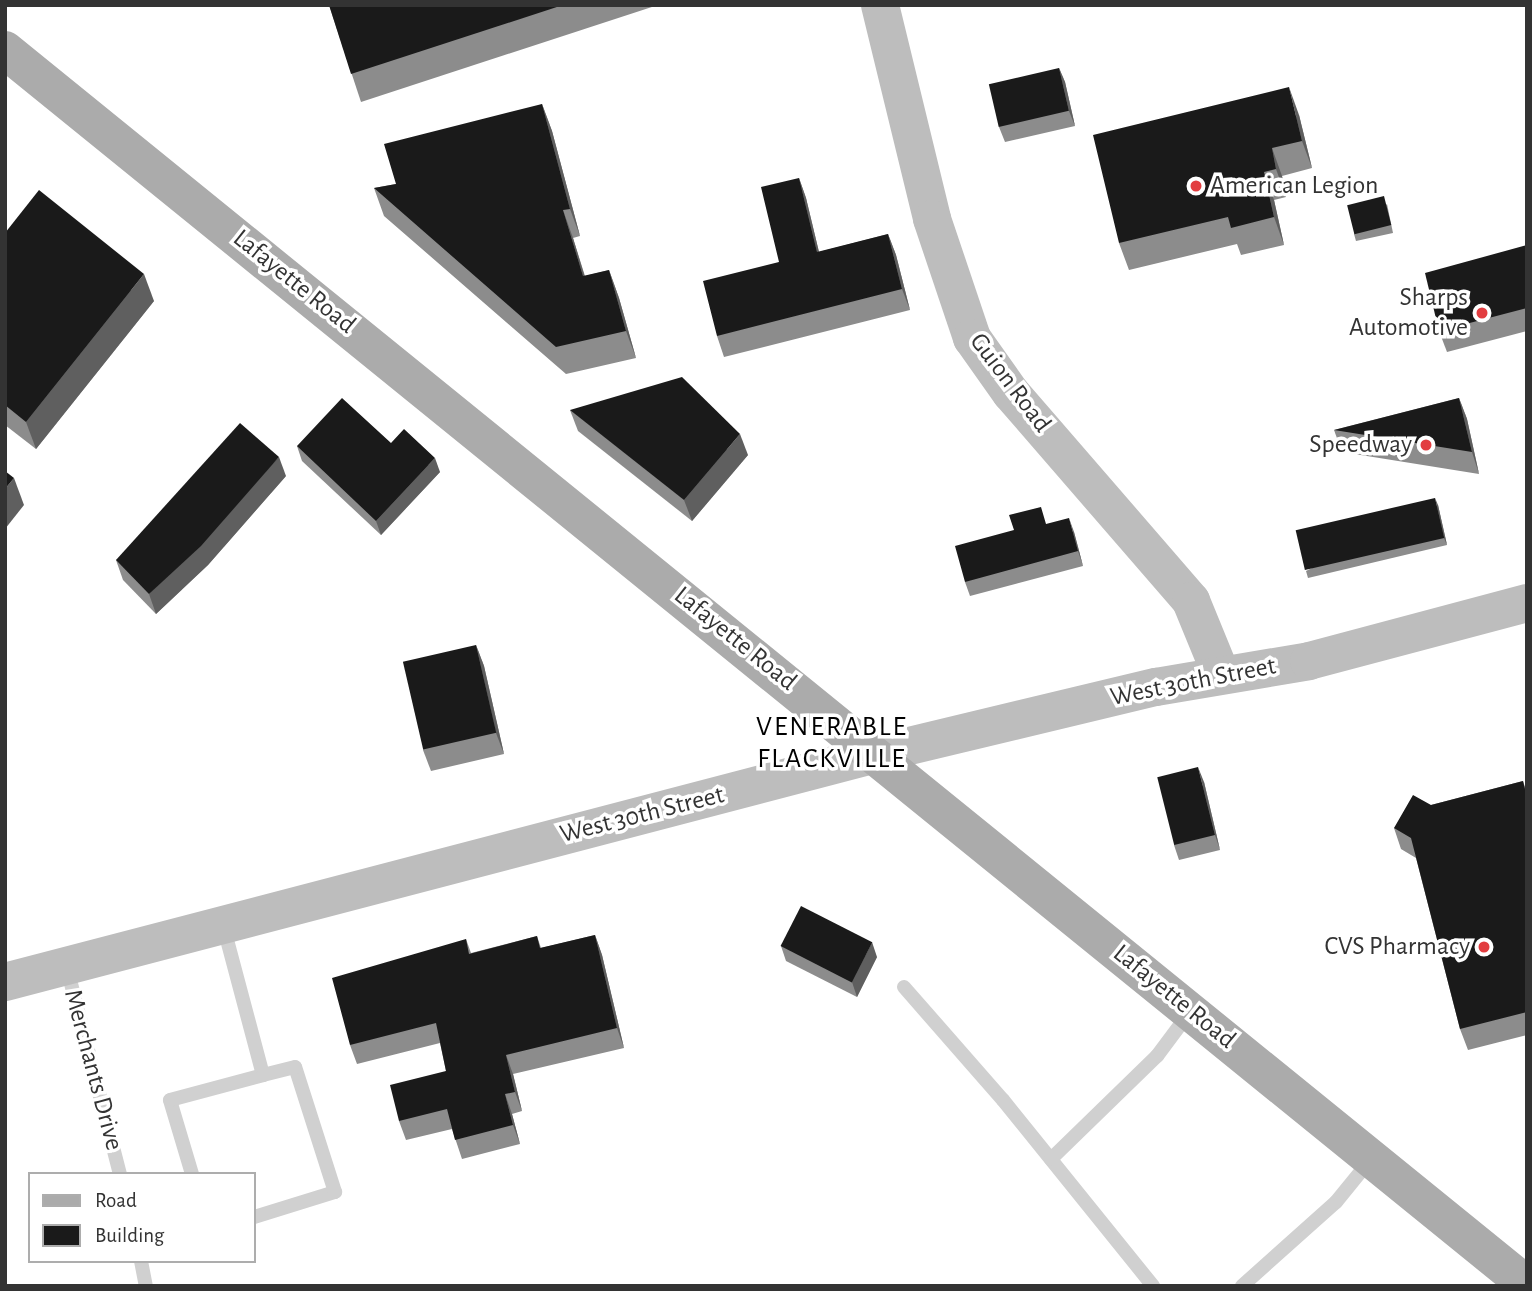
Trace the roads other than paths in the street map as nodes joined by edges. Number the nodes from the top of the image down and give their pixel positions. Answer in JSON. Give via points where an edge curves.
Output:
{"nodes":[{"id":1,"x":880,"y":5,"type":"edge"},
{"id":2,"x":5,"y":50,"type":"edge"},
{"id":3,"x":1527,"y":603,"type":"edge"},
{"id":4,"x":1220,"y":674,"type":"junction"},
{"id":5,"x":876,"y":754,"type":"junction"},
{"id":6,"x":223,"y":924,"type":"junction"},
{"id":7,"x":66,"y":966,"type":"junction"},
{"id":8,"x":5,"y":982,"type":"edge"},
{"id":9,"x":904,"y":987,"type":"dead end"},
{"id":10,"x":1191,"y":1010,"type":"junction"},
{"id":11,"x":263,"y":1075,"type":"junction"},
{"id":12,"x":1371,"y":1158,"type":"junction"},
{"id":13,"x":1051,"y":1159,"type":"junction"},
{"id":14,"x":119,"y":1172,"type":"edge"},
{"id":15,"x":191,"y":1172,"type":"edge"},
{"id":16,"x":256,"y":1216,"type":"edge"},
{"id":17,"x":141,"y":1263,"type":"edge"},
{"id":18,"x":1527,"y":1284,"type":"edge"},
{"id":19,"x":146,"y":1286,"type":"edge"},
{"id":20,"x":1153,"y":1286,"type":"edge"},
{"id":21,"x":1242,"y":1286,"type":"edge"}],
"edges":[{"from":1,"to":4,"type":"main road","name":"Guion Road","via":[[938,240],[972,338],[1011,393],[1191,601]]},
{"from":2,"to":5,"type":"main road","name":"Lafayette Road"},
{"from":3,"to":4,"type":"main road","name":"West 30th Street","via":[[1309,661]]},
{"from":4,"to":5,"type":"main road","name":"West 30th Street"},
{"from":5,"to":6,"type":"main road","name":"West 30th Street"},
{"from":5,"to":10,"type":"main road","name":"Lafayette Road"},
{"from":6,"to":7,"type":"main road","name":"West 30th Street"},
{"from":6,"to":11,"type":"lane"},
{"from":7,"to":8,"type":"main road","name":"West 30th Street"},
{"from":7,"to":14,"type":"lane","name":"Merchants Drive"},
{"from":9,"to":13,"type":"lane"},
{"from":10,"to":12,"type":"main road","name":"Lafayette Road"},
{"from":10,"to":13,"type":"lane","via":[[1157,1056]]},
{"from":11,"to":15,"type":"lane","via":[[170,1100]]},
{"from":11,"to":16,"type":"lane","via":[[295,1067],[335,1192]]},
{"from":12,"to":18,"type":"main road","name":"Lafayette Road"},
{"from":12,"to":21,"type":"lane","via":[[1336,1202]]},
{"from":13,"to":20,"type":"lane"},
{"from":17,"to":19,"type":"lane"}]}
